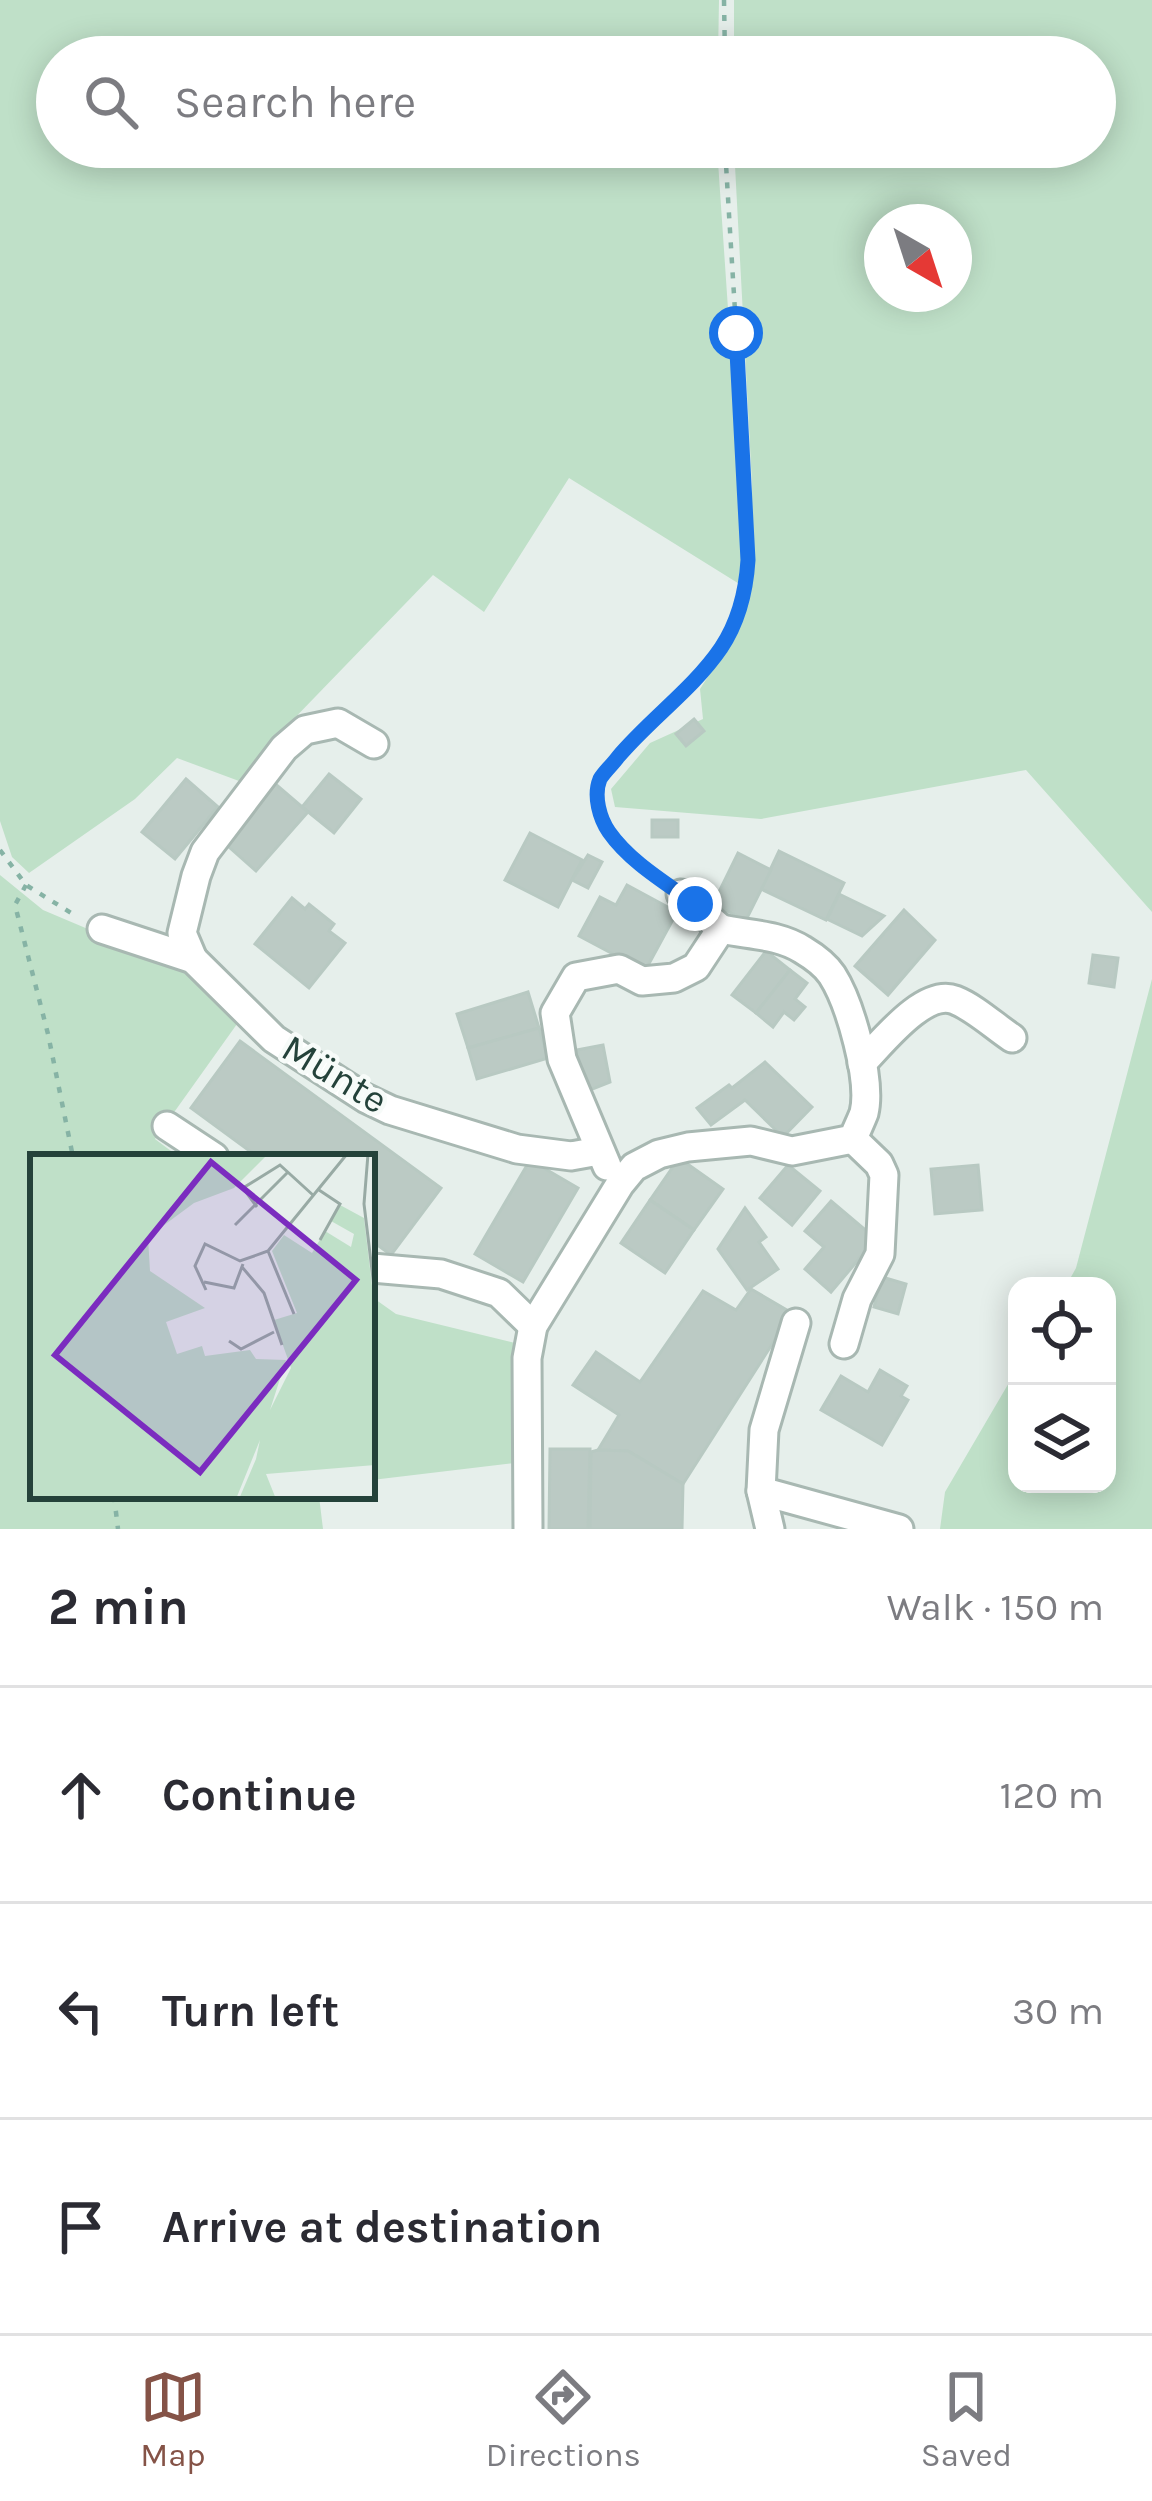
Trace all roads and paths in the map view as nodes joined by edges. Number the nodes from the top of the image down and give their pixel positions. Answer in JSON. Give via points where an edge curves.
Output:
{"nodes":[{"id":1,"x":724,"y":0,"type":"edge"},
{"id":2,"x":724,"y":36,"type":"edge"},
{"id":3,"x":726,"y":168,"type":"edge"},
{"id":4,"x":374,"y":744,"type":"dead end"},
{"id":5,"x":0,"y":850,"type":"edge"},
{"id":6,"x":26,"y":885,"type":"junction"},
{"id":7,"x":681,"y":894,"type":"joint"},
{"id":8,"x":102,"y":929,"type":"joint"},
{"id":9,"x":721,"y":929,"type":"junction"},
{"id":10,"x":193,"y":958,"type":"junction"},
{"id":11,"x":1012,"y":1039,"type":"dead end"},
{"id":12,"x":862,"y":1064,"type":"junction"},
{"id":13,"x":167,"y":1126,"type":"dead end"},
{"id":14,"x":853,"y":1139,"type":"junction"},
{"id":15,"x":599,"y":1151,"type":"junction"},
{"id":16,"x":72,"y":1154,"type":"edge"},
{"id":17,"x":209,"y":1154,"type":"edge"},
{"id":18,"x":620,"y":1184,"type":"junction"},
{"id":19,"x":375,"y":1268,"type":"edge"},
{"id":20,"x":796,"y":1323,"type":"dead end"},
{"id":21,"x":533,"y":1326,"type":"junction"},
{"id":22,"x":844,"y":1344,"type":"dead end"},
{"id":23,"x":761,"y":1491,"type":"junction"},
{"id":24,"x":114,"y":1499,"type":"edge"},
{"id":25,"x":118,"y":1529,"type":"edge"},
{"id":26,"x":528,"y":1529,"type":"edge"},
{"id":27,"x":770,"y":1529,"type":"edge"},
{"id":28,"x":899,"y":1529,"type":"edge"}],
"edges":[{"from":1,"to":2,"type":"path"},
{"from":3,"to":7,"type":"path","via":[[746,590],[720,650],[600,780],[597,804],[622,848]]},
{"from":4,"to":10,"type":"street","via":[[338,723],[305,730],[284,748],[205,853],[182,933]]},
{"from":5,"to":6,"type":"path"},
{"from":6,"to":8,"type":"path"},
{"from":6,"to":16,"type":"path","via":[[15,904]]},
{"from":7,"to":9,"type":"street"},
{"from":8,"to":10,"type":"street","name":"Münte"},
{"from":9,"to":12,"type":"street","via":[[801,948],[830,971]]},
{"from":9,"to":15,"type":"street","via":[[696,967],[642,981],[619,969],[576,976],[555,1012],[562,1058]]},
{"from":10,"to":15,"type":"street","name":"Münte","via":[[274,1039],[390,1110],[517,1149]]},
{"from":11,"to":12,"type":"street","via":[[942,997],[920,1006]]},
{"from":12,"to":14,"type":"street","via":[[866,1096]]},
{"from":13,"to":17,"type":"street"},
{"from":14,"to":18,"type":"street","via":[[792,1151],[751,1141],[658,1154]]},
{"from":14,"to":22,"type":"street","via":[[884,1175],[880,1254]]},
{"from":15,"to":18,"type":"street"},
{"from":18,"to":21,"type":"street"},
{"from":19,"to":21,"type":"street","via":[[442,1274],[499,1293]]},
{"from":20,"to":23,"type":"street","via":[[764,1430]]},
{"from":21,"to":26,"type":"street"},
{"from":23,"to":27,"type":"street"},
{"from":23,"to":28,"type":"street"},
{"from":24,"to":25,"type":"path"}]}
